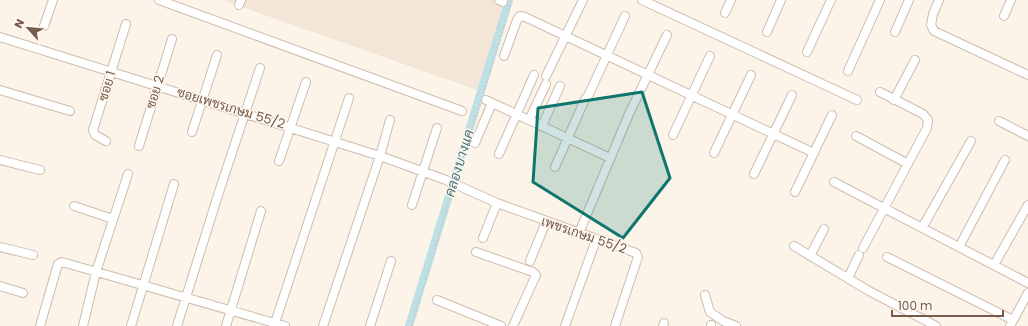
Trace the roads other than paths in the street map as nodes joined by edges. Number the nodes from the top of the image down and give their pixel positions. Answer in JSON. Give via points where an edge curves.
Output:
{"nodes":[{"id":1,"x":53,"y":0,"type":"edge"},
{"id":2,"x":159,"y":0,"type":"edge"},
{"id":3,"x":583,"y":0,"type":"edge"},
{"id":4,"x":642,"y":0,"type":"edge"},
{"id":5,"x":731,"y":0,"type":"edge"},
{"id":6,"x":781,"y":0,"type":"edge"},
{"id":7,"x":831,"y":0,"type":"edge"},
{"id":8,"x":880,"y":0,"type":"edge"},
{"id":9,"x":910,"y":0,"type":"edge"},
{"id":10,"x":939,"y":0,"type":"edge"},
{"id":11,"x":1011,"y":0,"type":"edge"},
{"id":12,"x":725,"y":13,"type":"dead end"},
{"id":13,"x":625,"y":16,"type":"dead end"},
{"id":14,"x":1004,"y":16,"type":"dead end"},
{"id":15,"x":126,"y":24,"type":"dead end"},
{"id":16,"x":44,"y":26,"type":"dead end"},
{"id":17,"x":766,"y":32,"type":"dead end"},
{"id":18,"x":895,"y":32,"type":"dead end"},
{"id":19,"x":667,"y":35,"type":"dead end"},
{"id":20,"x":566,"y":36,"type":"junction"},
{"id":21,"x":0,"y":37,"type":"edge"},
{"id":22,"x":172,"y":39,"type":"dead end"},
{"id":23,"x":807,"y":52,"type":"dead end"},
{"id":24,"x":217,"y":55,"type":"dead end"},
{"id":25,"x":504,"y":56,"type":"dead end"},
{"id":26,"x":607,"y":56,"type":"junction"},
{"id":27,"x":710,"y":56,"type":"dead end"},
{"id":28,"x":915,"y":60,"type":"dead end"},
{"id":29,"x":260,"y":68,"type":"dead end"},
{"id":30,"x":848,"y":71,"type":"dead end"},
{"id":31,"x":111,"y":72,"type":"junction"},
{"id":32,"x":648,"y":74,"type":"junction"},
{"id":33,"x":534,"y":75,"type":"dead end"},
{"id":34,"x":751,"y":75,"type":"dead end"},
{"id":35,"x":1028,"y":75,"type":"edge"},
{"id":36,"x":306,"y":82,"type":"dead end"},
{"id":37,"x":157,"y":86,"type":"junction"},
{"id":38,"x":560,"y":86,"type":"dead end"},
{"id":39,"x":0,"y":90,"type":"edge"},
{"id":40,"x":880,"y":92,"type":"dead end"},
{"id":41,"x":692,"y":95,"type":"junction"},
{"id":42,"x":792,"y":95,"type":"dead end"},
{"id":43,"x":349,"y":98,"type":"dead end"},
{"id":44,"x":202,"y":100,"type":"junction"},
{"id":45,"x":856,"y":100,"type":"dead end"},
{"id":46,"x":894,"y":100,"type":"junction"},
{"id":47,"x":70,"y":111,"type":"dead end"},
{"id":48,"x":462,"y":111,"type":"dead end"},
{"id":49,"x":245,"y":113,"type":"junction"},
{"id":50,"x":517,"y":114,"type":"junction"},
{"id":51,"x":732,"y":114,"type":"junction"},
{"id":52,"x":832,"y":115,"type":"dead end"},
{"id":53,"x":390,"y":120,"type":"dead end"},
{"id":54,"x":529,"y":120,"type":"junction"},
{"id":55,"x":999,"y":121,"type":"dead end"},
{"id":56,"x":542,"y":126,"type":"junction"},
{"id":57,"x":291,"y":127,"type":"junction"},
{"id":58,"x":437,"y":128,"type":"dead end"},
{"id":59,"x":192,"y":132,"type":"dead end"},
{"id":60,"x":773,"y":133,"type":"junction"},
{"id":61,"x":673,"y":136,"type":"dead end"},
{"id":62,"x":856,"y":136,"type":"dead end"},
{"id":63,"x":1028,"y":136,"type":"edge"},
{"id":64,"x":567,"y":138,"type":"junction"},
{"id":65,"x":106,"y":141,"type":"dead end"},
{"id":66,"x":335,"y":142,"type":"junction"},
{"id":67,"x":471,"y":142,"type":"road end"},
{"id":68,"x":971,"y":142,"type":"dead end"},
{"id":69,"x":139,"y":146,"type":"dead end"},
{"id":70,"x":814,"y":153,"type":"junction"},
{"id":71,"x":499,"y":154,"type":"dead end"},
{"id":72,"x":714,"y":154,"type":"dead end"},
{"id":73,"x":380,"y":156,"type":"junction"},
{"id":74,"x":610,"y":158,"type":"junction"},
{"id":75,"x":0,"y":160,"type":"edge"},
{"id":76,"x":1005,"y":160,"type":"dead end"},
{"id":77,"x":279,"y":161,"type":"dead end"},
{"id":78,"x":908,"y":164,"type":"junction"},
{"id":79,"x":554,"y":167,"type":"dead end"},
{"id":80,"x":40,"y":170,"type":"dead end"},
{"id":81,"x":423,"y":171,"type":"junction"},
{"id":82,"x":128,"y":174,"type":"dead end"},
{"id":83,"x":754,"y":174,"type":"dead end"},
{"id":84,"x":834,"y":182,"type":"dead end"},
{"id":85,"x":174,"y":184,"type":"dead end"},
{"id":86,"x":453,"y":184,"type":"joint"},
{"id":87,"x":795,"y":192,"type":"dead end"},
{"id":88,"x":496,"y":204,"type":"junction"},
{"id":89,"x":412,"y":205,"type":"dead end"},
{"id":90,"x":1028,"y":205,"type":"edge"},
{"id":91,"x":74,"y":206,"type":"dead end"},
{"id":92,"x":884,"y":208,"type":"junction"},
{"id":93,"x":261,"y":211,"type":"dead end"},
{"id":94,"x":113,"y":219,"type":"junction"},
{"id":95,"x":546,"y":222,"type":"junction"},
{"id":96,"x":922,"y":228,"type":"junction"},
{"id":97,"x":824,"y":229,"type":"dead end"},
{"id":98,"x":579,"y":233,"type":"junction"},
{"id":99,"x":483,"y":238,"type":"dead end"},
{"id":100,"x":596,"y":240,"type":"junction"},
{"id":101,"x":794,"y":246,"type":"dead end"},
{"id":102,"x":0,"y":247,"type":"edge"},
{"id":103,"x":959,"y":247,"type":"junction"},
{"id":104,"x":476,"y":252,"type":"dead end"},
{"id":105,"x":33,"y":255,"type":"dead end"},
{"id":106,"x":810,"y":256,"type":"junction"},
{"id":107,"x":887,"y":257,"type":"dead end"},
{"id":108,"x":391,"y":261,"type":"dead end"},
{"id":109,"x":530,"y":261,"type":"dead end"},
{"id":110,"x":994,"y":265,"type":"junction"},
{"id":111,"x":96,"y":272,"type":"junction"},
{"id":112,"x":848,"y":278,"type":"junction"},
{"id":113,"x":1028,"y":283,"type":"edge"},
{"id":114,"x":143,"y":285,"type":"junction"},
{"id":115,"x":0,"y":286,"type":"edge"},
{"id":116,"x":23,"y":293,"type":"dead end"},
{"id":117,"x":1028,"y":293,"type":"edge"},
{"id":118,"x":705,"y":295,"type":"dead end"},
{"id":119,"x":186,"y":297,"type":"junction"},
{"id":120,"x":437,"y":300,"type":"dead end"},
{"id":121,"x":230,"y":310,"type":"junction"},
{"id":122,"x":1011,"y":323,"type":"edge"},
{"id":123,"x":275,"y":325,"type":"edge"},
{"id":124,"x":40,"y":326,"type":"edge"},
{"id":125,"x":83,"y":326,"type":"edge"},
{"id":126,"x":131,"y":326,"type":"edge"},
{"id":127,"x":178,"y":326,"type":"edge"},
{"id":128,"x":226,"y":326,"type":"edge"},
{"id":129,"x":285,"y":326,"type":"edge"},
{"id":130,"x":324,"y":326,"type":"edge"},
{"id":131,"x":370,"y":326,"type":"edge"},
{"id":132,"x":501,"y":326,"type":"edge"},
{"id":133,"x":512,"y":326,"type":"edge"},
{"id":134,"x":565,"y":326,"type":"edge"},
{"id":135,"x":615,"y":326,"type":"edge"},
{"id":136,"x":736,"y":326,"type":"edge"},
{"id":137,"x":936,"y":326,"type":"edge"}],
"edges":[{"from":1,"to":16,"type":"street"},
{"from":2,"to":48,"type":"street"},
{"from":3,"to":20,"type":"street"},
{"from":4,"to":45,"type":"street"},
{"from":5,"to":12,"type":"street"},
{"from":6,"to":17,"type":"street"},
{"from":7,"to":23,"type":"street"},
{"from":8,"to":30,"type":"street"},
{"from":9,"to":18,"type":"street"},
{"from":10,"to":35,"type":"street","via":[[931,25],[934,31]]},
{"from":11,"to":14,"type":"street"},
{"from":13,"to":26,"type":"street"},
{"from":15,"to":31,"type":"street","name":"ซอย 1"},
{"from":19,"to":32,"type":"street"},
{"from":20,"to":25,"type":"street","via":[[520,16]]},
{"from":20,"to":26,"type":"street"},
{"from":20,"to":54,"type":"street"},
{"from":21,"to":31,"type":"street","name":"ซอยเพชรเกษม 55/2"},
{"from":22,"to":37,"type":"street","name":"ซอย 2"},
{"from":24,"to":44,"type":"street"},
{"from":26,"to":32,"type":"street"},
{"from":26,"to":64,"type":"street"},
{"from":27,"to":41,"type":"street"},
{"from":28,"to":46,"type":"street"},
{"from":29,"to":49,"type":"street"},
{"from":31,"to":37,"type":"street","name":"ซอยเพชรเกษม 55/2"},
{"from":31,"to":65,"type":"street","name":"ซอย 1","via":[[93,130],[95,135]]},
{"from":32,"to":41,"type":"street"},
{"from":32,"to":74,"type":"street"},
{"from":33,"to":50,"type":"street"},
{"from":34,"to":51,"type":"street"},
{"from":36,"to":57,"type":"street"},
{"from":37,"to":44,"type":"street","name":"ซอยเพชรเกษม 55/2"},
{"from":37,"to":69,"type":"street","name":"ซอย 2"},
{"from":38,"to":56,"type":"street"},
{"from":39,"to":47,"type":"street"},
{"from":40,"to":46,"type":"street"},
{"from":41,"to":51,"type":"street"},
{"from":41,"to":61,"type":"street"},
{"from":42,"to":60,"type":"street"},
{"from":43,"to":66,"type":"street"},
{"from":44,"to":49,"type":"street","name":"ซอยเพชรเกษม 55/2"},
{"from":44,"to":59,"type":"street"},
{"from":46,"to":78,"type":"street","via":[[923,114],[928,120],[927,128]]},
{"from":49,"to":57,"type":"street","name":"ซอยเพชรเกษม 55/2"},
{"from":49,"to":119,"type":"street"},
{"from":50,"to":54,"type":"street"},
{"from":50,"to":67,"type":"street","via":[[489,101]]},
{"from":50,"to":71,"type":"street"},
{"from":51,"to":60,"type":"street"},
{"from":51,"to":72,"type":"street"},
{"from":52,"to":70,"type":"street"},
{"from":53,"to":73,"type":"street"},
{"from":54,"to":56,"type":"street"},
{"from":55,"to":63,"type":"street"},
{"from":56,"to":64,"type":"street"},
{"from":57,"to":66,"type":"street","name":"ซอยเพชรเกษม 55/2"},
{"from":57,"to":77,"type":"street"},
{"from":58,"to":81,"type":"street"},
{"from":60,"to":70,"type":"street"},
{"from":60,"to":83,"type":"street"},
{"from":62,"to":78,"type":"street"},
{"from":64,"to":74,"type":"street"},
{"from":64,"to":79,"type":"street"},
{"from":66,"to":73,"type":"street","name":"ซอยเพชรเกษม 55/2"},
{"from":66,"to":123,"type":"street"},
{"from":68,"to":96,"type":"street"},
{"from":70,"to":87,"type":"street"},
{"from":73,"to":81,"type":"street","name":"ซอยเพชรเกษม 55/2"},
{"from":73,"to":130,"type":"street"},
{"from":74,"to":98,"type":"street"},
{"from":75,"to":80,"type":"street"},
{"from":76,"to":103,"type":"street"},
{"from":78,"to":92,"type":"street"},
{"from":81,"to":86,"type":"street","name":"ซอยเพชรเกษม 55/2"},
{"from":81,"to":89,"type":"street"},
{"from":82,"to":94,"type":"street"},
{"from":84,"to":92,"type":"street"},
{"from":85,"to":114,"type":"street"},
{"from":86,"to":88,"type":"street","name":"เพชรเกษม 55/2"},
{"from":88,"to":95,"type":"street","name":"เพชรเกษม 55/2"},
{"from":88,"to":99,"type":"street"},
{"from":90,"to":110,"type":"street"},
{"from":91,"to":94,"type":"street"},
{"from":92,"to":96,"type":"street"},
{"from":92,"to":112,"type":"street"},
{"from":93,"to":121,"type":"street"},
{"from":94,"to":111,"type":"street"},
{"from":95,"to":98,"type":"street","name":"เพชรเกษม 55/2"},
{"from":95,"to":109,"type":"street"},
{"from":96,"to":103,"type":"street"},
{"from":97,"to":106,"type":"street"},
{"from":98,"to":100,"type":"street","name":"เพชรเกษม 55/2"},
{"from":100,"to":134,"type":"street"},
{"from":100,"to":135,"type":"street","name":"เพชรเกษม 55/2","via":[[638,255]]},
{"from":101,"to":106,"type":"street"},
{"from":102,"to":105,"type":"street"},
{"from":103,"to":110,"type":"street"},
{"from":104,"to":133,"type":"street","via":[[536,275]]},
{"from":106,"to":112,"type":"street"},
{"from":107,"to":122,"type":"street"},
{"from":108,"to":131,"type":"street"},
{"from":110,"to":113,"type":"street"},
{"from":111,"to":114,"type":"street"},
{"from":111,"to":124,"type":"street","via":[[59,263]]},
{"from":111,"to":125,"type":"street"},
{"from":112,"to":137,"type":"street"},
{"from":114,"to":119,"type":"street"},
{"from":114,"to":126,"type":"street"},
{"from":115,"to":116,"type":"street"},
{"from":117,"to":122,"type":"street"},
{"from":118,"to":136,"type":"street","via":[[710,312]]},
{"from":119,"to":121,"type":"street"},
{"from":119,"to":127,"type":"street"},
{"from":120,"to":132,"type":"street"},
{"from":121,"to":123,"type":"street"},
{"from":121,"to":128,"type":"street"},
{"from":123,"to":129,"type":"street"}]}
